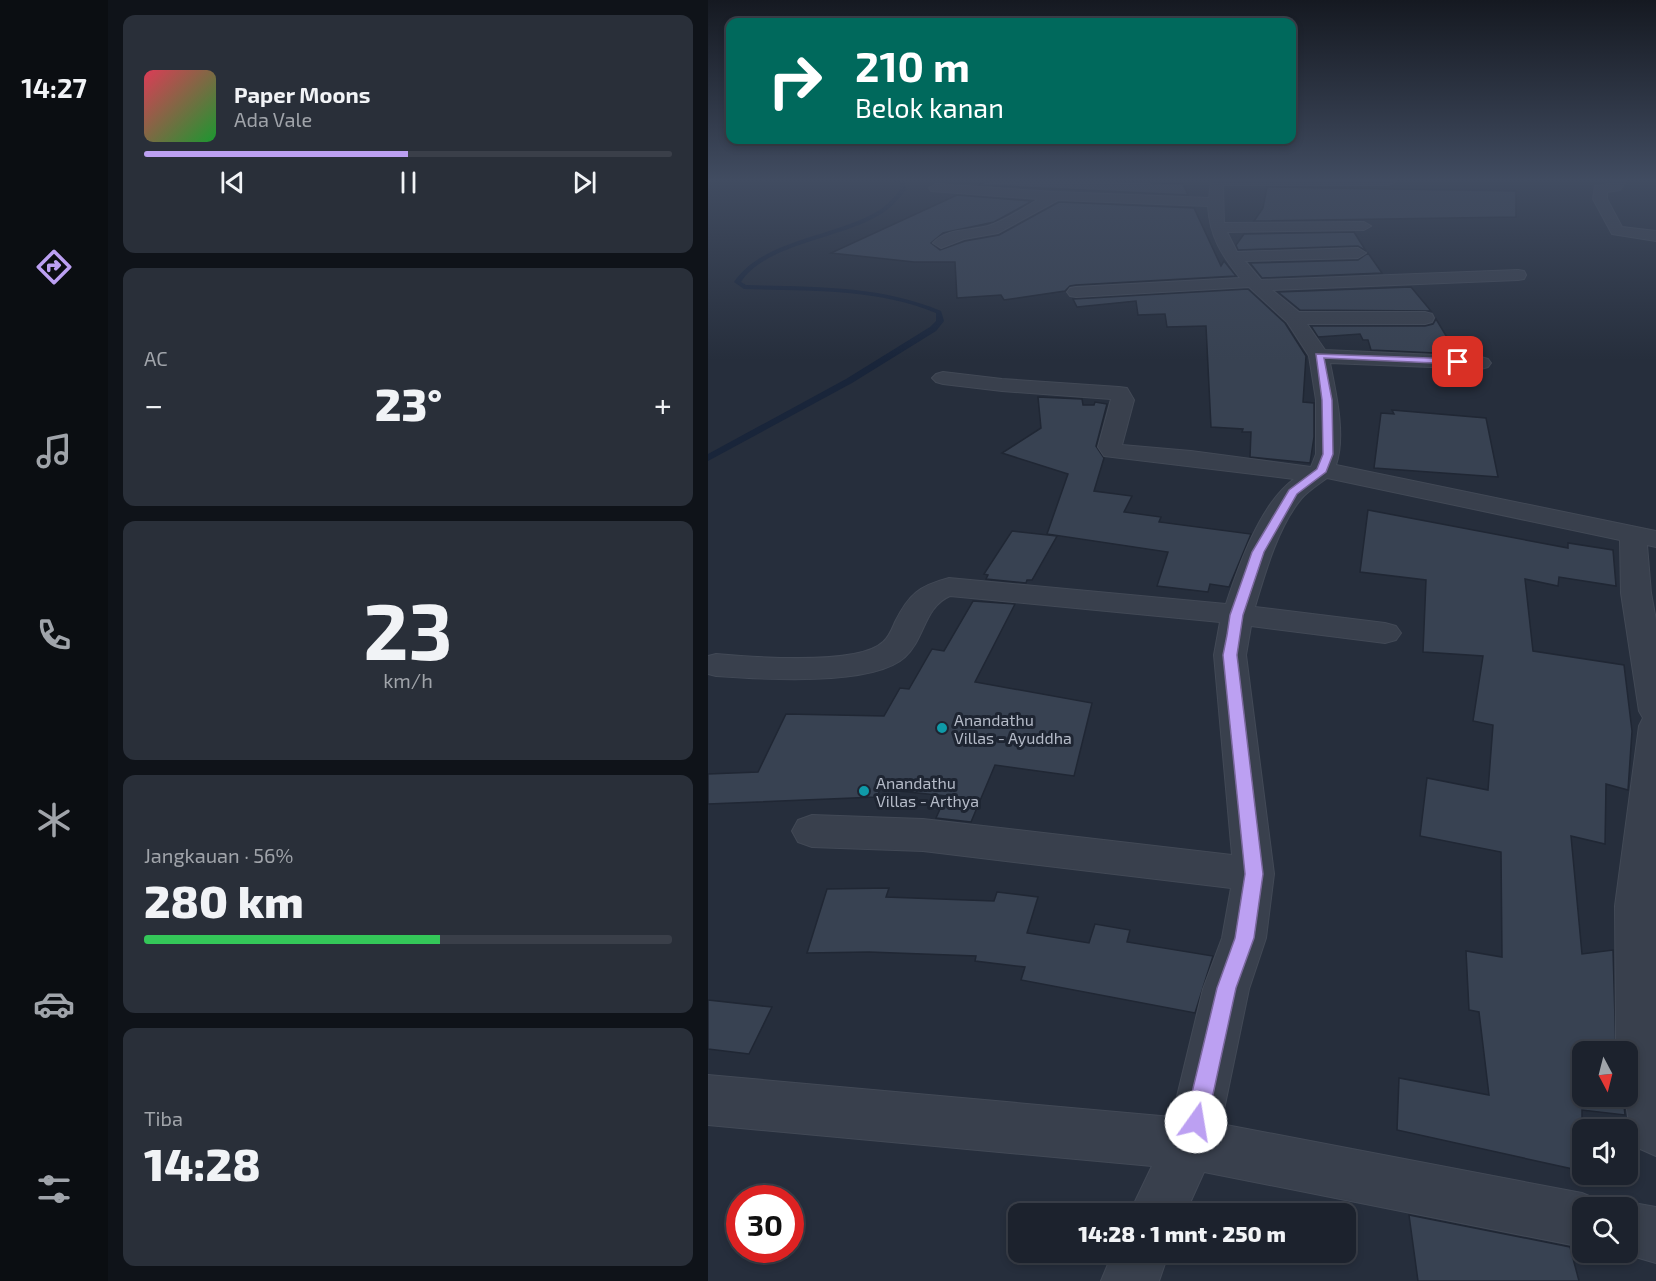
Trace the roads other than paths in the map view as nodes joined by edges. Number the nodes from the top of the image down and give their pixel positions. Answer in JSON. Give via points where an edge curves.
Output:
{"nodes":[{"id":1,"x":946,"y":241,"type":"edge"},
{"id":2,"x":1228,"y":241,"type":"edge"},
{"id":3,"x":941,"y":243,"type":"dead end"},
{"id":4,"x":1358,"y":253,"type":"dead end"},
{"id":5,"x":1232,"y":257,"type":"junction"},
{"id":6,"x":1518,"y":275,"type":"dead end"},
{"id":7,"x":1255,"y":284,"type":"junction"},
{"id":8,"x":1076,"y":292,"type":"dead end"},
{"id":9,"x":1294,"y":318,"type":"junction"},
{"id":10,"x":1425,"y":318,"type":"dead end"},
{"id":11,"x":1319,"y":356,"type":"junction"},
{"id":12,"x":1481,"y":363,"type":"dead end"},
{"id":13,"x":943,"y":378,"type":"dead end"},
{"id":14,"x":1319,"y":472,"type":"junction"},
{"id":15,"x":1644,"y":537,"type":"edge"},
{"id":16,"x":1237,"y":615,"type":"junction"},
{"id":17,"x":1385,"y":633,"type":"dead end"},
{"id":18,"x":716,"y":665,"type":"dead end"},
{"id":19,"x":1656,"y":711,"type":"edge"},
{"id":20,"x":1656,"y":726,"type":"edge"},
{"id":21,"x":812,"y":831,"type":"dead end"},
{"id":22,"x":1254,"y":874,"type":"junction"},
{"id":23,"x":1646,"y":909,"type":"edge"},
{"id":24,"x":708,"y":1100,"type":"edge"},
{"id":25,"x":1656,"y":1130,"type":"edge"},
{"id":26,"x":1191,"y":1144,"type":"junction"},
{"id":27,"x":1162,"y":1203,"type":"edge"},
{"id":28,"x":1572,"y":1218,"type":"edge"},
{"id":29,"x":1638,"y":1231,"type":"edge"},
{"id":30,"x":1656,"y":1235,"type":"edge"},
{"id":31,"x":1137,"y":1263,"type":"edge"},
{"id":32,"x":1130,"y":1281,"type":"edge"}],
"edges":[{"from":1,"to":3,"type":"street"},
{"from":2,"to":5,"type":"street"},
{"from":4,"to":5,"type":"street"},
{"from":5,"to":7,"type":"street"},
{"from":6,"to":7,"type":"street"},
{"from":7,"to":8,"type":"street"},
{"from":7,"to":9,"type":"street"},
{"from":9,"to":10,"type":"street"},
{"from":9,"to":11,"type":"street"},
{"from":11,"to":12,"type":"street"},
{"from":11,"to":14,"type":"street","via":[[1327,400],[1328,454]]},
{"from":13,"to":14,"type":"street","via":[[1119,393],[1123,400],[1112,451]]},
{"from":14,"to":15,"type":"street"},
{"from":14,"to":16,"type":"street","via":[[1293,492],[1284,505],[1258,552]]},
{"from":15,"to":19,"type":"street","via":[[1636,593]]},
{"from":16,"to":17,"type":"street"},
{"from":16,"to":18,"type":"street","via":[[949,587],[935,589],[925,597],[893,651],[882,657],[852,665],[767,670]]},
{"from":16,"to":22,"type":"street","via":[[1230,655]]},
{"from":20,"to":23,"type":"street"},
{"from":21,"to":22,"type":"street","via":[[923,835]]},
{"from":22,"to":26,"type":"street","via":[[1244,938],[1226,988]]},
{"from":23,"to":25,"type":"street","via":[[1640,1040]]},
{"from":24,"to":26,"type":"street"},
{"from":26,"to":27,"type":"street"},
{"from":26,"to":28,"type":"street"},
{"from":29,"to":30,"type":"street"},
{"from":31,"to":32,"type":"street"}]}
